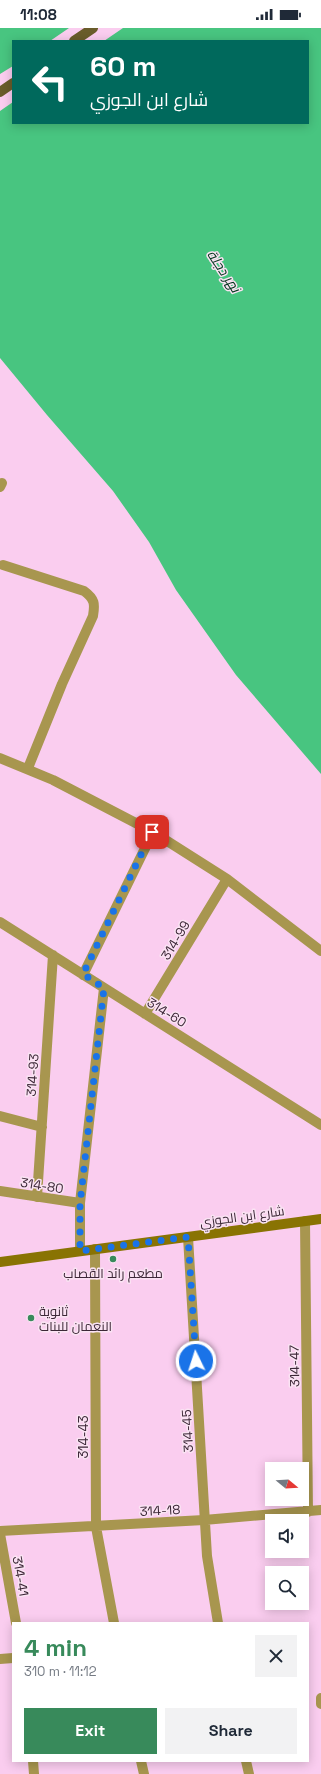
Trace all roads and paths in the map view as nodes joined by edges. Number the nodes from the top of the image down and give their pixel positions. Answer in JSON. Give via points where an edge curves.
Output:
{"nodes":[{"id":1,"x":93,"y":28,"type":"edge"},
{"id":2,"x":75,"y":40,"type":"edge"},
{"id":3,"x":12,"y":84,"type":"edge"},
{"id":4,"x":0,"y":92,"type":"edge"},
{"id":5,"x":3,"y":565,"type":"dead end"},
{"id":6,"x":0,"y":758,"type":"edge"},
{"id":7,"x":28,"y":768,"type":"junction"},
{"id":8,"x":152,"y":832,"type":"junction"},
{"id":9,"x":227,"y":879,"type":"junction"},
{"id":10,"x":0,"y":922,"type":"edge"},
{"id":11,"x":321,"y":951,"type":"edge"},
{"id":12,"x":53,"y":955,"type":"junction"},
{"id":13,"x":83,"y":974,"type":"junction"},
{"id":14,"x":104,"y":988,"type":"junction"},
{"id":15,"x":145,"y":1014,"type":"junction"},
{"id":16,"x":0,"y":1116,"type":"edge"},
{"id":17,"x":321,"y":1125,"type":"edge"},
{"id":18,"x":42,"y":1127,"type":"junction"},
{"id":19,"x":0,"y":1191,"type":"edge"},
{"id":20,"x":37,"y":1197,"type":"junction"},
{"id":21,"x":80,"y":1204,"type":"junction"},
{"id":22,"x":321,"y":1219,"type":"edge"},
{"id":23,"x":305,"y":1221,"type":"junction"},
{"id":24,"x":188,"y":1237,"type":"junction"},
{"id":25,"x":95,"y":1249,"type":"junction"},
{"id":26,"x":80,"y":1251,"type":"junction"},
{"id":27,"x":0,"y":1262,"type":"edge"},
{"id":28,"x":321,"y":1510,"type":"edge"},
{"id":29,"x":308,"y":1512,"type":"junction"},
{"id":30,"x":204,"y":1520,"type":"junction"},
{"id":31,"x":96,"y":1526,"type":"junction"},
{"id":32,"x":0,"y":1533,"type":"edge"},
{"id":33,"x":16,"y":1622,"type":"edge"},
{"id":34,"x":114,"y":1622,"type":"edge"},
{"id":35,"x":218,"y":1622,"type":"edge"},
{"id":36,"x":12,"y":1658,"type":"edge"},
{"id":37,"x":0,"y":1659,"type":"edge"},
{"id":38,"x":321,"y":1698,"type":"edge"},
{"id":39,"x":321,"y":1704,"type":"edge"},
{"id":40,"x":33,"y":1762,"type":"edge"},
{"id":41,"x":141,"y":1762,"type":"edge"},
{"id":42,"x":246,"y":1762,"type":"edge"},
{"id":43,"x":34,"y":1774,"type":"edge"},
{"id":44,"x":144,"y":1774,"type":"edge"},
{"id":45,"x":249,"y":1774,"type":"edge"}],
"edges":[{"from":1,"to":2,"type":"main road"},
{"from":3,"to":4,"type":"main road"},
{"from":5,"to":7,"type":"street","via":[[84,591],[93,598],[95,604],[93,616]]},
{"from":6,"to":7,"type":"street"},
{"from":7,"to":8,"type":"street"},
{"from":8,"to":9,"type":"street"},
{"from":8,"to":13,"type":"street"},
{"from":9,"to":11,"type":"street"},
{"from":9,"to":15,"type":"street","name":"314-99"},
{"from":10,"to":12,"type":"street","name":"314-60"},
{"from":12,"to":13,"type":"street","name":"314-60"},
{"from":12,"to":18,"type":"street","name":"314-93"},
{"from":13,"to":14,"type":"street","name":"314-60"},
{"from":14,"to":15,"type":"street","name":"314-60"},
{"from":14,"to":21,"type":"street"},
{"from":15,"to":17,"type":"street","name":"314-60"},
{"from":16,"to":18,"type":"street"},
{"from":18,"to":20,"type":"street","name":"314-93"},
{"from":19,"to":20,"type":"street","name":"314-80"},
{"from":20,"to":21,"type":"street","name":"314-80"},
{"from":21,"to":26,"type":"street"},
{"from":22,"to":23,"type":"street","name":"شارع ابن الجوزي"},
{"from":23,"to":24,"type":"street","name":"شارع ابن الجوزي"},
{"from":23,"to":29,"type":"street","name":"314-47"},
{"from":24,"to":25,"type":"street","name":"شارع ابن الجوزي"},
{"from":24,"to":30,"type":"street","name":"314-45"},
{"from":25,"to":26,"type":"street","name":"شارع ابن الجوزي"},
{"from":25,"to":31,"type":"street","name":"314-43"},
{"from":26,"to":27,"type":"street","name":"شارع ابن الجوزي"},
{"from":28,"to":29,"type":"street","name":"314-18"},
{"from":29,"to":30,"type":"street","name":"314-18"},
{"from":30,"to":31,"type":"street","name":"314-18"},
{"from":30,"to":35,"type":"street","name":"314-45"},
{"from":31,"to":32,"type":"street","name":"314-18"},
{"from":31,"to":34,"type":"street","name":"314-43"},
{"from":32,"to":33,"type":"street","name":"314-41"},
{"from":36,"to":37,"type":"street"},
{"from":38,"to":39,"type":"street"},
{"from":40,"to":43,"type":"street"},
{"from":41,"to":44,"type":"street"},
{"from":42,"to":45,"type":"street"}]}
